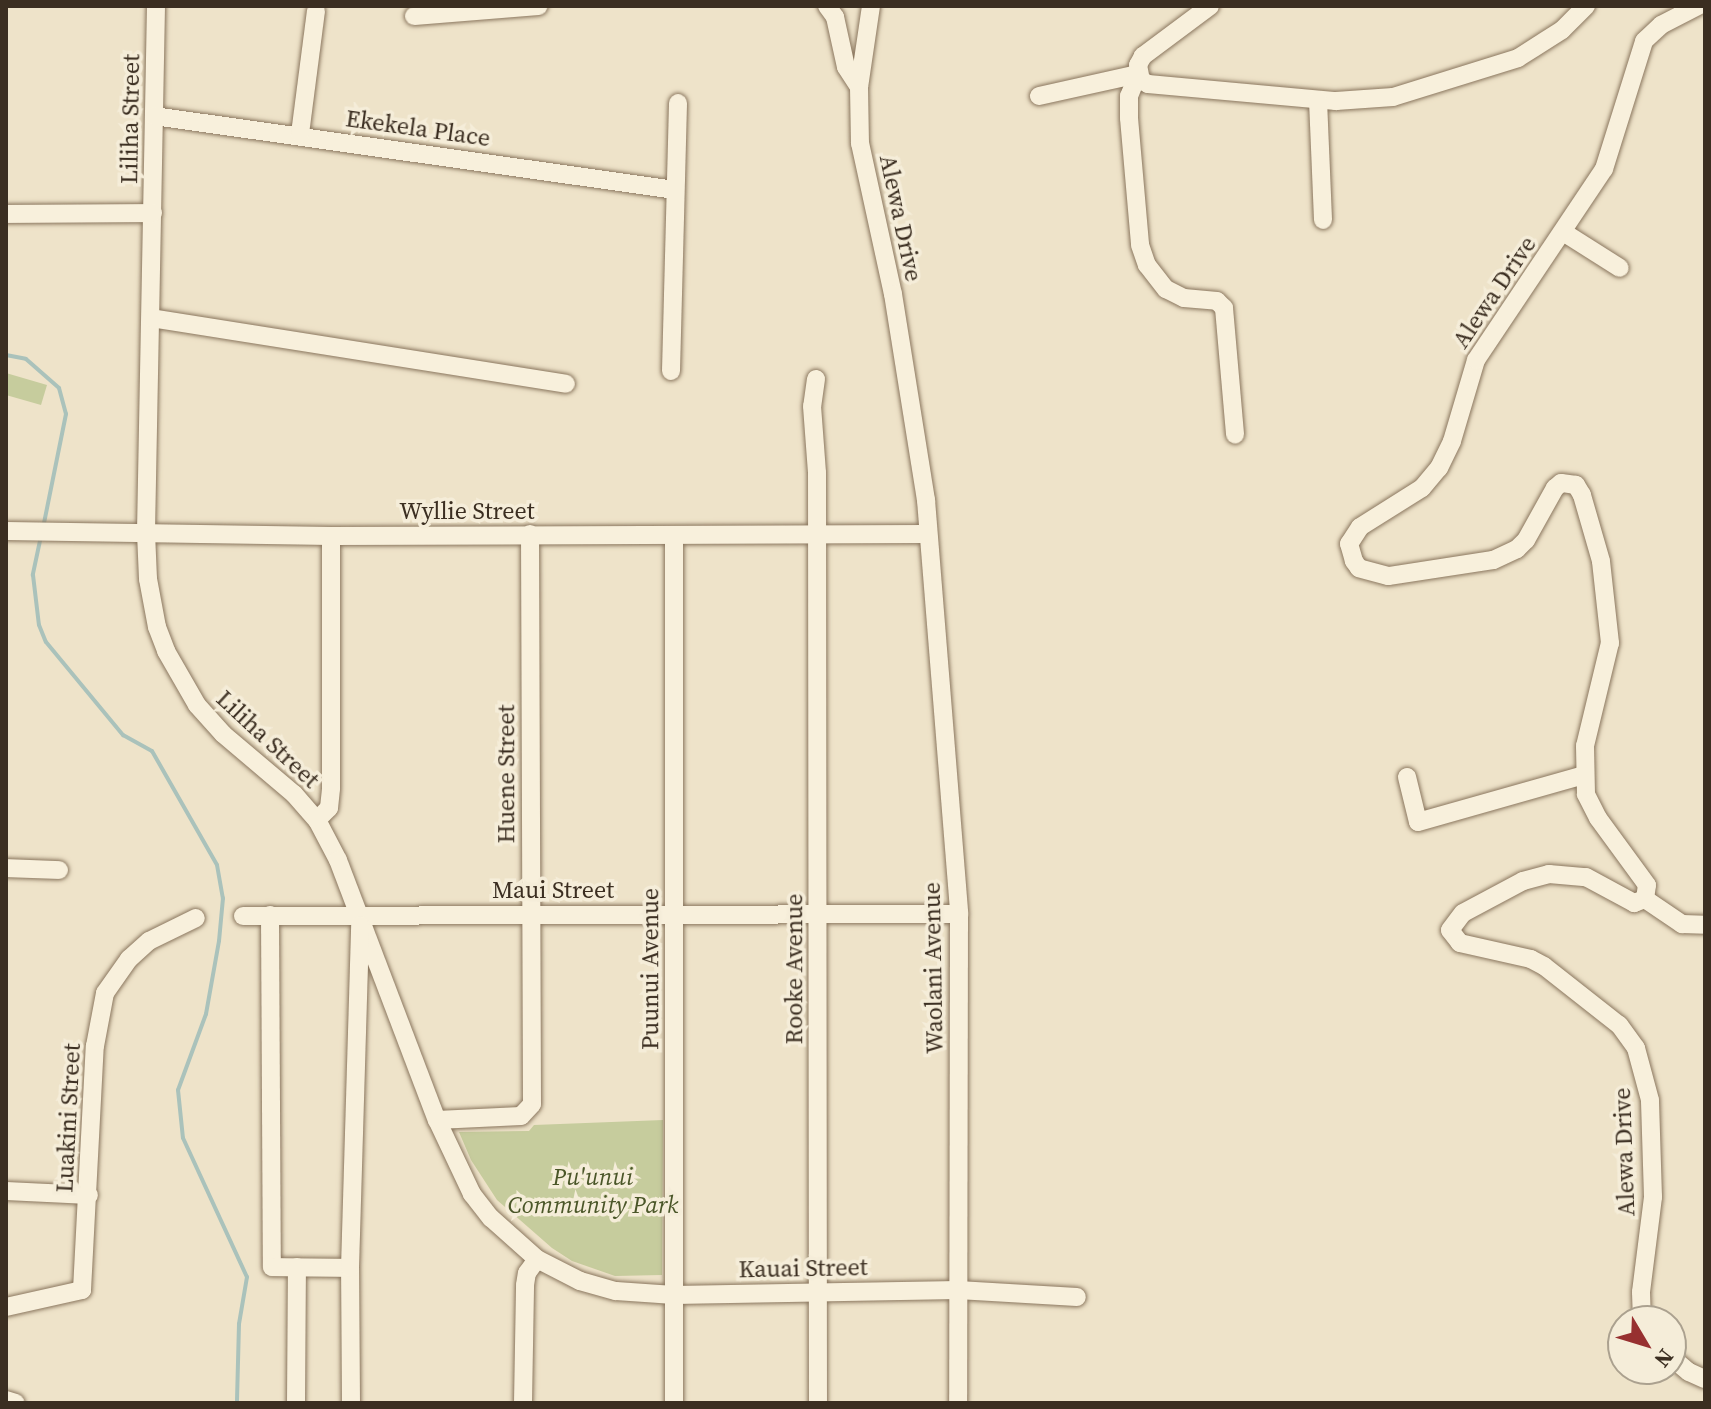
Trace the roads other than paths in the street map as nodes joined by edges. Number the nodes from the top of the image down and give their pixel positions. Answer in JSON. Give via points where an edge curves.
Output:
{"nodes":[{"id":1,"x":156,"y":6,"type":"edge"},
{"id":2,"x":539,"y":6,"type":"edge"},
{"id":3,"x":827,"y":6,"type":"edge"},
{"id":4,"x":871,"y":6,"type":"edge"},
{"id":5,"x":1210,"y":6,"type":"edge"},
{"id":6,"x":1586,"y":6,"type":"edge"},
{"id":7,"x":1698,"y":6,"type":"edge"},
{"id":8,"x":316,"y":11,"type":"dead end"},
{"id":9,"x":414,"y":16,"type":"dead end"},
{"id":10,"x":1138,"y":74,"type":"junction"},
{"id":11,"x":859,"y":87,"type":"junction"},
{"id":12,"x":1039,"y":96,"type":"dead end"},
{"id":13,"x":1318,"y":100,"type":"junction"},
{"id":14,"x":678,"y":103,"type":"dead end"},
{"id":15,"x":154,"y":116,"type":"junction"},
{"id":16,"x":300,"y":134,"type":"junction"},
{"id":17,"x":675,"y":190,"type":"junction"},
{"id":18,"x":153,"y":213,"type":"junction"},
{"id":19,"x":6,"y":214,"type":"edge"},
{"id":20,"x":1323,"y":220,"type":"dead end"},
{"id":21,"x":1563,"y":232,"type":"junction"},
{"id":22,"x":1620,"y":268,"type":"dead end"},
{"id":23,"x":151,"y":318,"type":"junction"},
{"id":24,"x":671,"y":371,"type":"dead end"},
{"id":25,"x":816,"y":379,"type":"dead end"},
{"id":26,"x":566,"y":384,"type":"dead end"},
{"id":27,"x":1235,"y":435,"type":"dead end"},
{"id":28,"x":6,"y":531,"type":"edge"},
{"id":29,"x":146,"y":533,"type":"junction"},
{"id":30,"x":530,"y":534,"type":"junction"},
{"id":31,"x":817,"y":534,"type":"junction"},
{"id":32,"x":927,"y":534,"type":"junction"},
{"id":33,"x":674,"y":535,"type":"junction"},
{"id":34,"x":331,"y":536,"type":"junction"},
{"id":35,"x":1584,"y":775,"type":"junction"},
{"id":36,"x":1407,"y":777,"type":"dead end"},
{"id":37,"x":317,"y":820,"type":"junction"},
{"id":38,"x":6,"y":868,"type":"edge"},
{"id":39,"x":59,"y":870,"type":"dead end"},
{"id":40,"x":1645,"y":899,"type":"junction"},
{"id":41,"x":818,"y":913,"type":"junction"},
{"id":42,"x":360,"y":914,"type":"junction"},
{"id":43,"x":531,"y":914,"type":"junction"},
{"id":44,"x":959,"y":914,"type":"junction"},
{"id":45,"x":270,"y":915,"type":"junction"},
{"id":46,"x":673,"y":915,"type":"junction"},
{"id":47,"x":243,"y":916,"type":"dead end"},
{"id":48,"x":196,"y":918,"type":"dead end"},
{"id":49,"x":1705,"y":925,"type":"edge"},
{"id":50,"x":437,"y":1120,"type":"junction"},
{"id":51,"x":6,"y":1191,"type":"edge"},
{"id":52,"x":89,"y":1195,"type":"junction"},
{"id":53,"x":537,"y":1259,"type":"junction"},
{"id":54,"x":297,"y":1267,"type":"junction"},
{"id":55,"x":350,"y":1268,"type":"junction"},
{"id":56,"x":958,"y":1290,"type":"junction"},
{"id":57,"x":819,"y":1291,"type":"junction"},
{"id":58,"x":674,"y":1295,"type":"junction"},
{"id":59,"x":1077,"y":1297,"type":"dead end"},
{"id":60,"x":1641,"y":1305,"type":"edge"},
{"id":61,"x":6,"y":1307,"type":"edge"},
{"id":62,"x":1687,"y":1370,"type":"edge"},
{"id":63,"x":1705,"y":1379,"type":"edge"},
{"id":64,"x":6,"y":1400,"type":"edge"},
{"id":65,"x":16,"y":1403,"type":"edge"},
{"id":66,"x":296,"y":1403,"type":"edge"},
{"id":67,"x":351,"y":1403,"type":"edge"},
{"id":68,"x":523,"y":1403,"type":"edge"},
{"id":69,"x":674,"y":1403,"type":"edge"},
{"id":70,"x":818,"y":1403,"type":"edge"},
{"id":71,"x":958,"y":1403,"type":"edge"}],
"edges":[{"from":1,"to":15,"type":"street","name":"Liliha Street"},
{"from":2,"to":9,"type":"street"},
{"from":3,"to":11,"type":"street","via":[[835,17],[846,67]]},
{"from":4,"to":11,"type":"street","name":"Alewa Drive"},
{"from":5,"to":10,"type":"street","via":[[1150,50],[1138,65]]},
{"from":6,"to":13,"type":"street","via":[[1562,30],[1518,58],[1393,97]]},
{"from":7,"to":21,"type":"street","name":"Alewa Drive","via":[[1661,25],[1644,41],[1604,169]]},
{"from":8,"to":16,"type":"street"},
{"from":10,"to":12,"type":"street"},
{"from":10,"to":13,"type":"street","via":[[1148,84]]},
{"from":10,"to":27,"type":"street","via":[[1129,96],[1129,118],[1140,245],[1147,265],[1166,289],[1184,298],[1217,301],[1224,308]]},
{"from":11,"to":32,"type":"street","name":"Alewa Drive","via":[[860,143],[906,369]]},
{"from":13,"to":20,"type":"street"},
{"from":14,"to":17,"type":"street"},
{"from":15,"to":16,"type":"street","name":"Ekekela Place"},
{"from":15,"to":18,"type":"street","name":"Liliha Street"},
{"from":16,"to":17,"type":"street","name":"Ekekela Place"},
{"from":17,"to":24,"type":"street"},
{"from":18,"to":19,"type":"street"},
{"from":18,"to":23,"type":"street","name":"Liliha Street"},
{"from":21,"to":22,"type":"street"},
{"from":21,"to":35,"type":"street","name":"Alewa Drive","via":[[1476,360],[1439,468],[1422,488],[1360,527],[1349,544],[1359,568],[1388,576],[1493,560],[1526,540],[1555,488],[1561,483],[1576,485],[1601,561],[1610,643],[1585,746]]},
{"from":23,"to":26,"type":"street"},
{"from":23,"to":29,"type":"street","name":"Liliha Street"},
{"from":25,"to":31,"type":"street","name":"Rooke Avenue","via":[[812,406]]},
{"from":28,"to":29,"type":"street","name":"Wyllie Street"},
{"from":29,"to":34,"type":"street","name":"Wyllie Street"},
{"from":29,"to":37,"type":"street","name":"Liliha Street","via":[[157,627],[181,681],[223,734],[288,788]]},
{"from":30,"to":33,"type":"street","name":"Wyllie Street"},
{"from":30,"to":34,"type":"street","name":"Wyllie Street"},
{"from":30,"to":43,"type":"street","name":"Huene Street"},
{"from":31,"to":32,"type":"street","name":"Wyllie Street"},
{"from":31,"to":33,"type":"street","name":"Wyllie Street"},
{"from":31,"to":41,"type":"street","name":"Rooke Avenue"},
{"from":32,"to":44,"type":"street","name":"Waolani Avenue"},
{"from":33,"to":46,"type":"street","name":"Puunui Avenue"},
{"from":34,"to":37,"type":"street","via":[[331,788],[329,808]]},
{"from":35,"to":36,"type":"street","via":[[1418,822]]},
{"from":35,"to":40,"type":"street","name":"Alewa Drive","via":[[1592,809],[1647,885]]},
{"from":37,"to":42,"type":"street","name":"Liliha Street"},
{"from":38,"to":39,"type":"street"},
{"from":40,"to":49,"type":"street","via":[[1682,924]]},
{"from":40,"to":60,"type":"street","name":"Alewa Drive","via":[[1634,903],[1586,877],[1549,874],[1523,881],[1463,913],[1450,930],[1460,943],[1544,966],[1619,1025],[1636,1048],[1650,1100],[1653,1197]]},
{"from":41,"to":44,"type":"street","name":"Maui Street"},
{"from":41,"to":46,"type":"street","name":"Maui Street"},
{"from":41,"to":57,"type":"street","name":"Rooke Avenue"},
{"from":42,"to":43,"type":"street","name":"Maui Street"},
{"from":42,"to":45,"type":"street","name":"Maui Street"},
{"from":42,"to":50,"type":"street","name":"Liliha Street"},
{"from":42,"to":55,"type":"street"},
{"from":43,"to":46,"type":"street","name":"Maui Street"},
{"from":43,"to":50,"type":"street","name":"Huene Street","via":[[532,1104],[521,1116]]},
{"from":44,"to":56,"type":"street","name":"Waolani Avenue"},
{"from":45,"to":47,"type":"street","name":"Maui Street"},
{"from":45,"to":54,"type":"street","via":[[272,1267]]},
{"from":46,"to":58,"type":"street","name":"Puunui Avenue"},
{"from":48,"to":52,"type":"street","name":"Luakini Street","via":[[149,941],[105,993],[95,1046]]},
{"from":50,"to":53,"type":"street","name":"Liliha Street","via":[[472,1194]]},
{"from":51,"to":52,"type":"street"},
{"from":52,"to":61,"type":"street","name":"Luakini Street","via":[[82,1290]]},
{"from":53,"to":58,"type":"street","name":"Kauai Street","via":[[599,1287]]},
{"from":53,"to":68,"type":"street","via":[[525,1285]]},
{"from":54,"to":55,"type":"street"},
{"from":54,"to":66,"type":"street"},
{"from":55,"to":67,"type":"street"},
{"from":56,"to":57,"type":"street","name":"Kauai Street"},
{"from":56,"to":59,"type":"street","name":"Kauai Street"},
{"from":56,"to":71,"type":"street","name":"Waolani Avenue"},
{"from":57,"to":58,"type":"street","name":"Kauai Street"},
{"from":57,"to":70,"type":"street","name":"Rooke Avenue"},
{"from":58,"to":69,"type":"street","name":"Puunui Avenue"},
{"from":62,"to":63,"type":"street"},
{"from":64,"to":65,"type":"street"}]}
